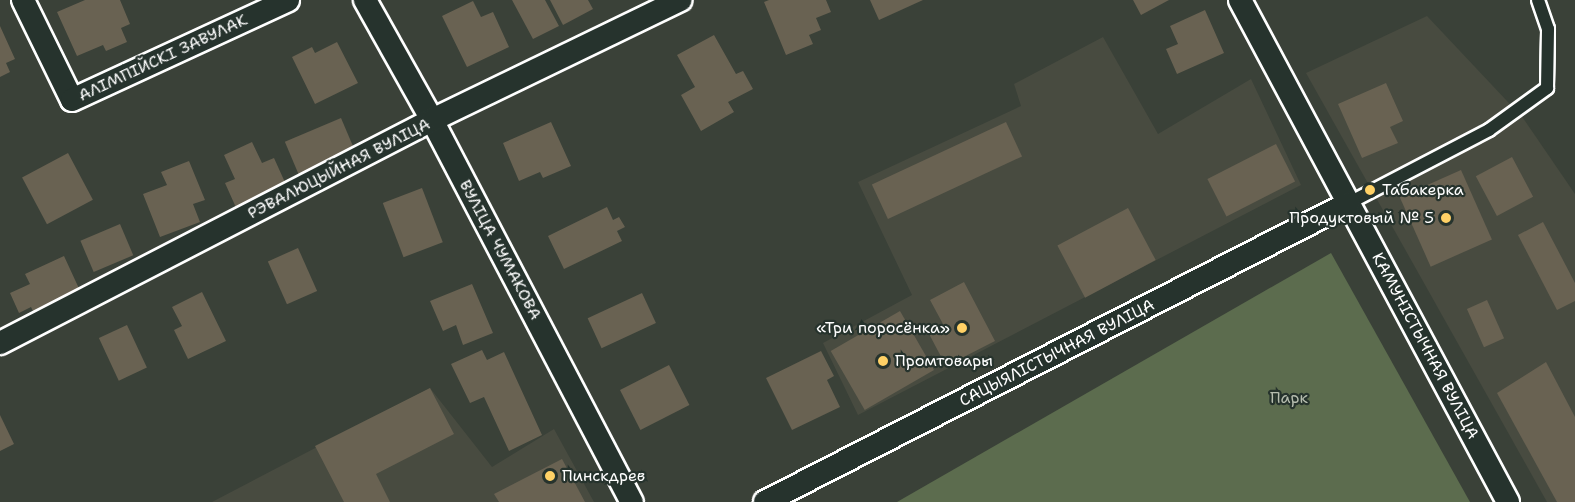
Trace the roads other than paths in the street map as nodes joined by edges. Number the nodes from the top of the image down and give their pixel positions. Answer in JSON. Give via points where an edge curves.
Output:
{"nodes":[{"id":1,"x":23,"y":0,"type":"edge"},
{"id":2,"x":288,"y":0,"type":"edge"},
{"id":3,"x":365,"y":0,"type":"edge"},
{"id":4,"x":680,"y":0,"type":"edge"},
{"id":5,"x":1240,"y":0,"type":"edge"},
{"id":6,"x":1538,"y":0,"type":"edge"},
{"id":7,"x":432,"y":120,"type":"junction"},
{"id":8,"x":1349,"y":203,"type":"junction"},
{"id":9,"x":0,"y":343,"type":"edge"},
{"id":10,"x":632,"y":502,"type":"edge"},
{"id":11,"x":765,"y":502,"type":"edge"},
{"id":12,"x":1508,"y":502,"type":"edge"}],
"edges":[{"from":1,"to":2,"type":"street","name":"АЛІМПІЙСКІ ЗАВУЛАК","via":[[72,100]]},
{"from":3,"to":7,"type":"street","name":"ВУЛІЦА ЧУМАКОВА"},
{"from":4,"to":7,"type":"street","name":"РЭВАЛЮЦЫЙНАЯ ВУЛІЦА"},
{"from":5,"to":8,"type":"street","name":"КАМУНІСТЫЧНАЯ ВУЛІЦА"},
{"from":6,"to":8,"type":"lane","via":[[1548,29],[1547,88],[1490,130]]},
{"from":7,"to":9,"type":"street","name":"РЭВАЛЮЦЫЙНАЯ ВУЛІЦА"},
{"from":7,"to":10,"type":"street","name":"ВУЛІЦА ЧУМАКОВА"},
{"from":8,"to":11,"type":"street","name":"САЦЫЯЛІСТЫЧНАЯ ВУЛІЦА"},
{"from":8,"to":12,"type":"street","name":"КАМУНІСТЫЧНАЯ ВУЛІЦА"}]}
